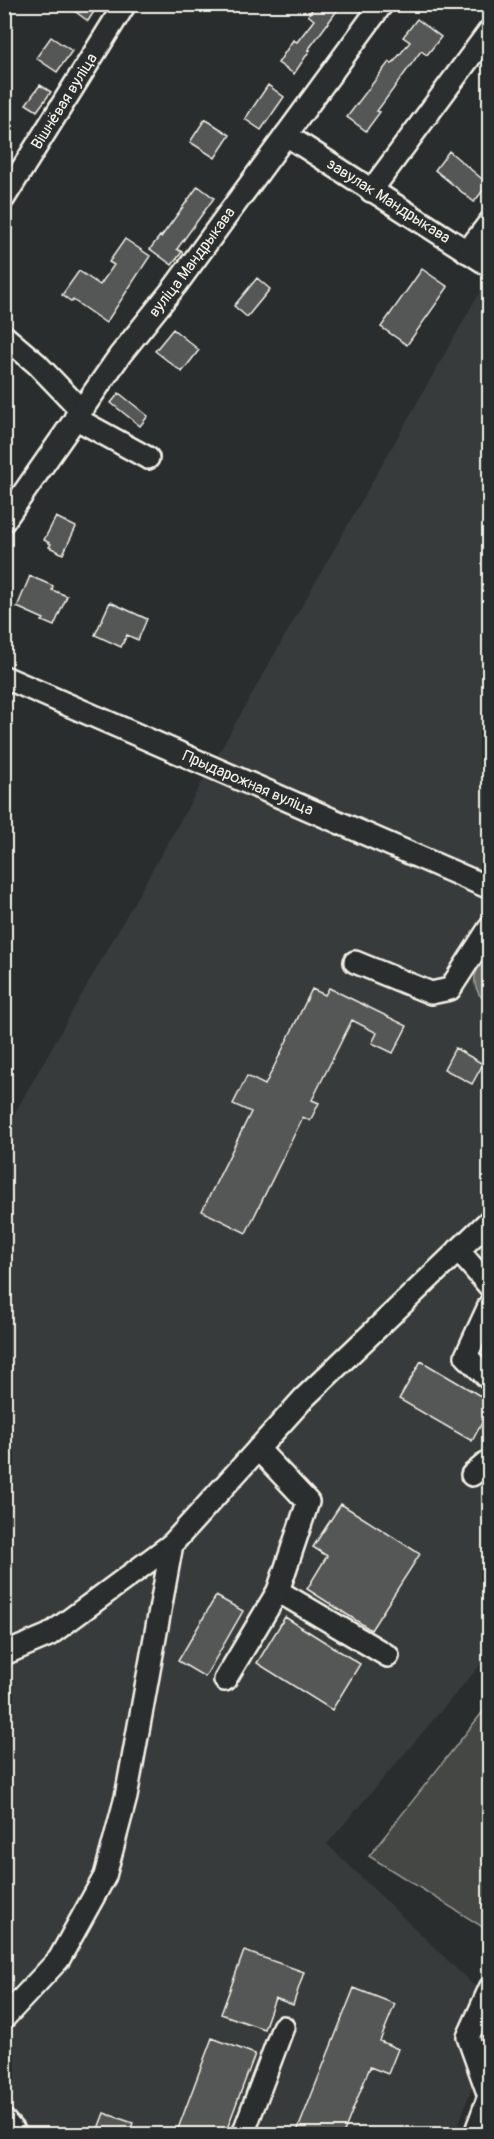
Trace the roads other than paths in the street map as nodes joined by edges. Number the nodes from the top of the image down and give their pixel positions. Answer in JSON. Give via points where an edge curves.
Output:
{"nodes":[{"id":1,"x":125,"y":4,"type":"edge"},
{"id":2,"x":382,"y":4,"type":"edge"},
{"id":3,"x":489,"y":30,"type":"edge"},
{"id":4,"x":286,"y":135,"type":"junction"},
{"id":5,"x":371,"y":191,"type":"junction"},
{"id":6,"x":4,"y":198,"type":"edge"},
{"id":7,"x":489,"y":222,"type":"edge"},
{"id":8,"x":467,"y":252,"type":"junction"},
{"id":9,"x":489,"y":266,"type":"edge"},
{"id":10,"x":4,"y":336,"type":"edge"},
{"id":11,"x":78,"y":414,"type":"junction"},
{"id":12,"x":148,"y":458,"type":"dead end"},
{"id":13,"x":4,"y":521,"type":"edge"},
{"id":14,"x":4,"y":677,"type":"edge"},
{"id":15,"x":489,"y":888,"type":"edge"},
{"id":16,"x":489,"y":927,"type":"edge"},
{"id":17,"x":355,"y":962,"type":"dead end"},
{"id":18,"x":489,"y":1220,"type":"edge"},
{"id":19,"x":458,"y":1250,"type":"junction"},
{"id":20,"x":489,"y":1287,"type":"edge"},
{"id":21,"x":489,"y":1304,"type":"edge"},
{"id":22,"x":489,"y":1380,"type":"edge"},
{"id":23,"x":258,"y":1449,"type":"junction"},
{"id":24,"x":489,"y":1460,"type":"edge"},
{"id":25,"x":472,"y":1475,"type":"dead end"},
{"id":26,"x":172,"y":1544,"type":"junction"},
{"id":27,"x":278,"y":1591,"type":"junction"},
{"id":28,"x":4,"y":1654,"type":"edge"},
{"id":29,"x":388,"y":1656,"type":"dead end"},
{"id":30,"x":225,"y":1680,"type":"dead end"},
{"id":31,"x":489,"y":1988,"type":"edge"},
{"id":32,"x":4,"y":2018,"type":"edge"},
{"id":33,"x":284,"y":2027,"type":"dead end"},
{"id":34,"x":489,"y":2096,"type":"edge"},
{"id":35,"x":4,"y":2120,"type":"edge"},
{"id":36,"x":16,"y":2134,"type":"edge"},
{"id":37,"x":243,"y":2134,"type":"edge"},
{"id":38,"x":475,"y":2134,"type":"edge"}],
"edges":[{"from":1,"to":6,"type":"street","name":"Вішнёвая вуліца"},
{"from":2,"to":4,"type":"street","name":"вуліца Мандрыкава"},
{"from":3,"to":5,"type":"street"},
{"from":4,"to":5,"type":"street","name":"завулак Мандрыкава"},
{"from":4,"to":11,"type":"street","name":"вуліца Мандрыкава"},
{"from":5,"to":8,"type":"street","name":"завулак Мандрыкава"},
{"from":7,"to":8,"type":"street"},
{"from":8,"to":9,"type":"street","name":"завулак Мандрыкава"},
{"from":10,"to":11,"type":"street","via":[[37,364]]},
{"from":11,"to":12,"type":"street"},
{"from":11,"to":13,"type":"street","name":"вуліца Мандрыкава"},
{"from":14,"to":15,"type":"street","name":"Прыдарожная вуліца"},
{"from":16,"to":17,"type":"street","via":[[450,989],[431,993]]},
{"from":18,"to":19,"type":"street"},
{"from":19,"to":20,"type":"street"},
{"from":19,"to":23,"type":"street","via":[[304,1398]]},
{"from":21,"to":22,"type":"street","via":[[466,1356]]},
{"from":23,"to":26,"type":"street"},
{"from":23,"to":27,"type":"street","via":[[308,1502]]},
{"from":24,"to":25,"type":"street"},
{"from":26,"to":28,"type":"street","via":[[49,1635]]},
{"from":26,"to":32,"type":"street","via":[[126,1797],[105,1876],[59,1959]]},
{"from":27,"to":29,"type":"street"},
{"from":27,"to":30,"type":"street"},
{"from":31,"to":34,"type":"street","via":[[468,2037]]},
{"from":33,"to":37,"type":"street"},
{"from":34,"to":38,"type":"street"},
{"from":35,"to":36,"type":"street"}]}
